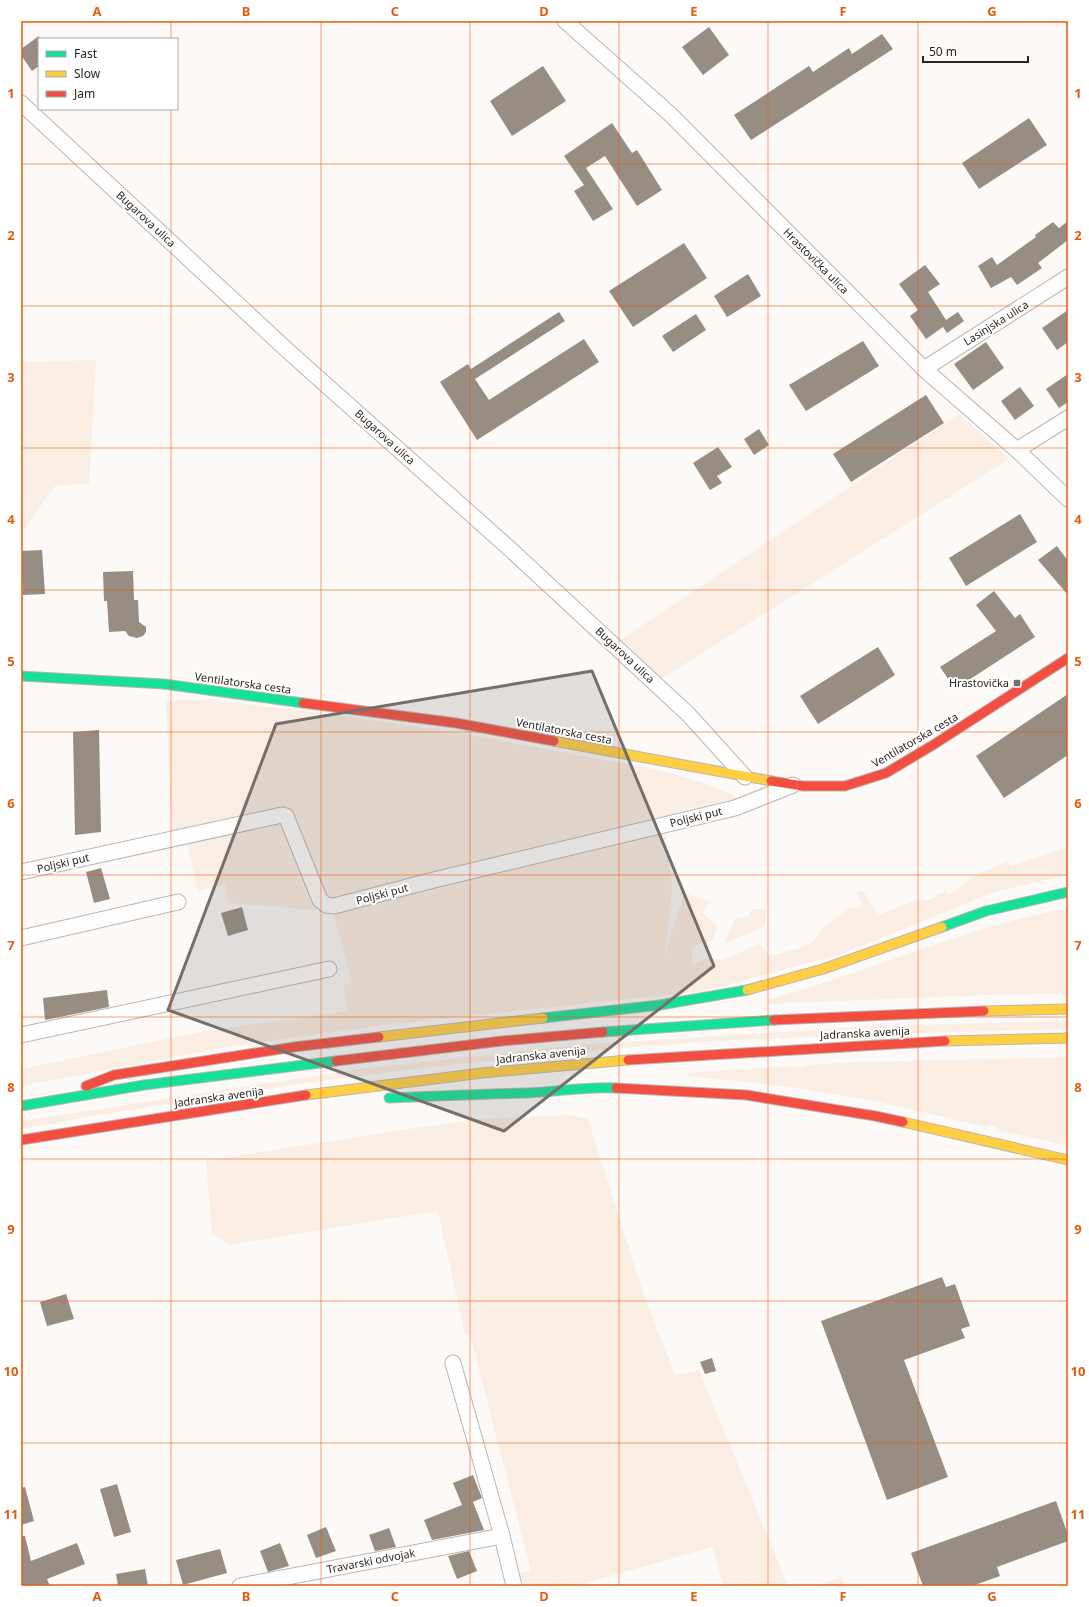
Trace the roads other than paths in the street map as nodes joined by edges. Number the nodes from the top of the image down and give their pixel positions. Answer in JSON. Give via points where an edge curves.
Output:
{"nodes":[{"id":1,"x":565,"y":21,"type":"edge"},
{"id":2,"x":21,"y":103,"type":"edge"},
{"id":3,"x":1068,"y":277,"type":"edge"},
{"id":4,"x":924,"y":369,"type":"junction"},
{"id":5,"x":1068,"y":418,"type":"edge"},
{"id":6,"x":1017,"y":450,"type":"junction"},
{"id":7,"x":1068,"y":499,"type":"edge"},
{"id":8,"x":1068,"y":658,"type":"edge"},
{"id":9,"x":21,"y":676,"type":"edge"},
{"id":10,"x":744,"y":777,"type":"junction"},
{"id":11,"x":794,"y":785,"type":"junction"},
{"id":12,"x":21,"y":872,"type":"edge"},
{"id":13,"x":1068,"y":892,"type":"edge"},
{"id":14,"x":178,"y":902,"type":"dead end"},
{"id":15,"x":21,"y":938,"type":"edge"},
{"id":16,"x":329,"y":969,"type":"dead end"},
{"id":17,"x":1068,"y":1009,"type":"edge"},
{"id":18,"x":21,"y":1035,"type":"edge"},
{"id":19,"x":1068,"y":1038,"type":"edge"},
{"id":20,"x":383,"y":1098,"type":"dead end"},
{"id":21,"x":53,"y":1100,"type":"junction"},
{"id":22,"x":336,"y":1101,"type":"dead end"},
{"id":23,"x":21,"y":1106,"type":"edge"},
{"id":24,"x":226,"y":1107,"type":"junction"},
{"id":25,"x":21,"y":1140,"type":"edge"},
{"id":26,"x":1068,"y":1160,"type":"edge"},
{"id":27,"x":453,"y":1363,"type":"dead end"},
{"id":28,"x":502,"y":1536,"type":"junction"},
{"id":29,"x":240,"y":1586,"type":"edge"},
{"id":30,"x":514,"y":1586,"type":"edge"}],
"edges":[{"from":1,"to":4,"type":"street","name":"Hrastovička ulica","via":[[670,114]]},
{"from":2,"to":10,"type":"street","name":"Bugarova ulica","via":[[288,351],[683,708]]},
{"from":3,"to":4,"type":"street","name":"Lasinjska ulica"},
{"from":4,"to":6,"type":"street","name":"Hrastovička ulica"},
{"from":5,"to":6,"type":"street"},
{"from":6,"to":7,"type":"street","name":"Hrastovička ulica"},
{"from":8,"to":11,"type":"main road","name":"Ventilatorska cesta","via":[[886,773],[845,786]]},
{"from":9,"to":10,"type":"main road","name":"Ventilatorska cesta","via":[[164,684],[456,723]]},
{"from":10,"to":11,"type":"main road","name":"Ventilatorska cesta"},
{"from":11,"to":12,"type":"street","name":"Poljski put","via":[[735,808],[334,906],[326,905],[320,900],[286,816],[282,815]]},
{"from":13,"to":21,"type":"main road","via":[[986,911],[823,969],[738,992],[660,1005],[294,1047],[171,1065],[114,1075]]},
{"from":14,"to":15,"type":"street"},
{"from":16,"to":18,"type":"street"},
{"from":17,"to":21,"type":"main road","name":"Jadranska avenija","via":[[938,1012],[593,1032],[184,1079]]},
{"from":19,"to":24,"type":"main road","name":"Jadranska avenija","via":[[969,1039],[587,1062],[480,1073]]},
{"from":20,"to":26,"type":"main road","via":[[528,1093],[598,1087],[746,1095],[875,1116]]},
{"from":21,"to":23,"type":"main road","name":"Jadranska avenija"},
{"from":22,"to":24,"type":"main road"},
{"from":24,"to":25,"type":"main road","name":"Jadranska avenija"},
{"from":27,"to":28,"type":"street"},
{"from":28,"to":29,"type":"street","name":"Travarski odvojak"},
{"from":28,"to":30,"type":"street"}]}
